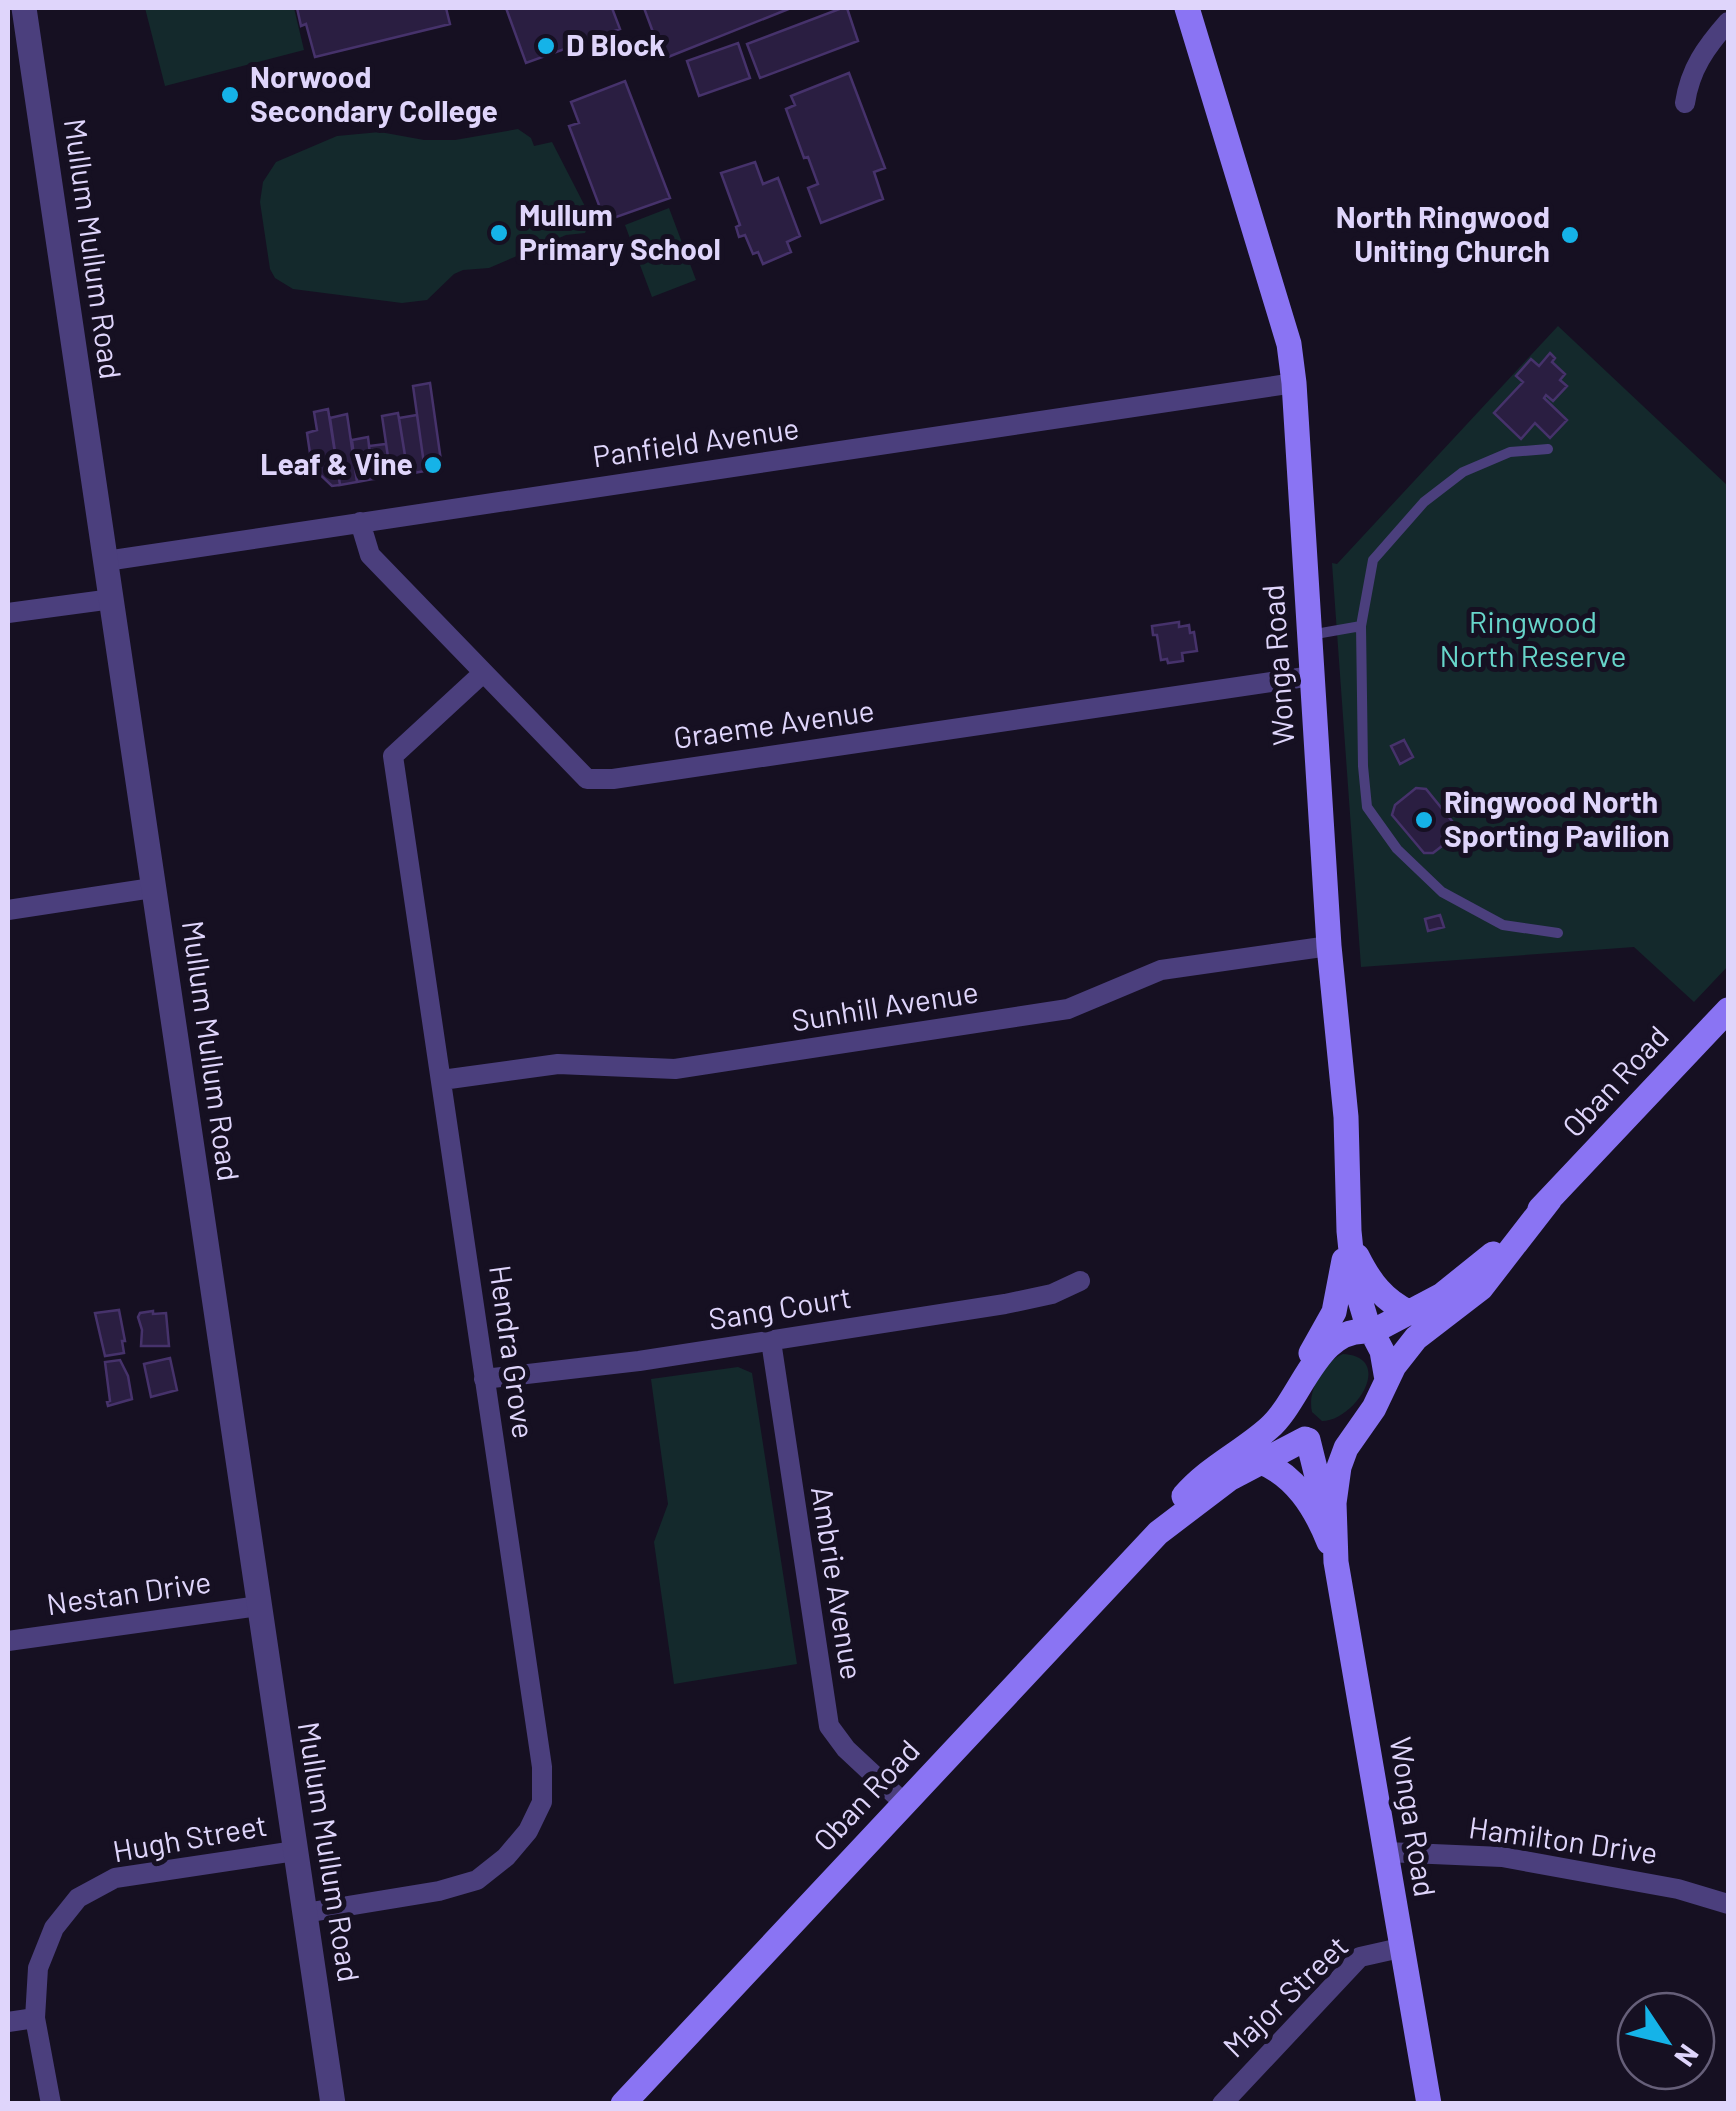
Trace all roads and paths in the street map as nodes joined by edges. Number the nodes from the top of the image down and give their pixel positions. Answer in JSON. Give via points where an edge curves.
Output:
{"nodes":[{"id":1,"x":1187,"y":8,"type":"edge"},
{"id":2,"x":19,"y":19,"type":"edge"},
{"id":3,"x":1728,"y":22,"type":"edge"},
{"id":4,"x":1685,"y":103,"type":"dead end"},
{"id":5,"x":1294,"y":382,"type":"junction"},
{"id":6,"x":1548,"y":450,"type":"dead end"},
{"id":7,"x":360,"y":522,"type":"junction"},
{"id":8,"x":106,"y":561,"type":"junction"},
{"id":9,"x":99,"y":601,"type":"junction"},
{"id":10,"x":8,"y":614,"type":"edge"},
{"id":11,"x":1361,"y":626,"type":"junction"},
{"id":12,"x":1310,"y":635,"type":"junction"},
{"id":13,"x":483,"y":672,"type":"junction"},
{"id":14,"x":1312,"y":676,"type":"junction"},
{"id":15,"x":152,"y":888,"type":"junction"},
{"id":16,"x":8,"y":910,"type":"edge"},
{"id":17,"x":1558,"y":932,"type":"dead end"},
{"id":18,"x":1329,"y":946,"type":"junction"},
{"id":19,"x":1728,"y":1010,"type":"edge"},
{"id":20,"x":442,"y":1080,"type":"junction"},
{"id":21,"x":1550,"y":1199,"type":"junction"},
{"id":22,"x":1350,"y":1235,"type":"junction"},
{"id":23,"x":1080,"y":1281,"type":"dead end"},
{"id":24,"x":1410,"y":1313,"type":"junction"},
{"id":25,"x":1370,"y":1331,"type":"junction"},
{"id":26,"x":771,"y":1341,"type":"junction"},
{"id":27,"x":484,"y":1379,"type":"junction"},
{"id":28,"x":1386,"y":1382,"type":"junction"},
{"id":29,"x":1290,"y":1401,"type":"junction"},
{"id":30,"x":1306,"y":1439,"type":"junction"},
{"id":31,"x":1259,"y":1461,"type":"junction"},
{"id":32,"x":1158,"y":1533,"type":"junction"},
{"id":33,"x":1334,"y":1549,"type":"junction"},
{"id":34,"x":258,"y":1606,"type":"junction"},
{"id":35,"x":8,"y":1641,"type":"edge"},
{"id":36,"x":905,"y":1804,"type":"junction"},
{"id":37,"x":295,"y":1851,"type":"junction"},
{"id":38,"x":1386,"y":1852,"type":"junction"},
{"id":39,"x":1728,"y":1904,"type":"edge"},
{"id":40,"x":305,"y":1913,"type":"junction"},
{"id":41,"x":1400,"y":1948,"type":"junction"},
{"id":42,"x":35,"y":2018,"type":"junction"},
{"id":43,"x":8,"y":2022,"type":"edge"},
{"id":44,"x":51,"y":2104,"type":"edge"},
{"id":45,"x":333,"y":2104,"type":"edge"},
{"id":46,"x":623,"y":2104,"type":"edge"},
{"id":47,"x":1222,"y":2104,"type":"edge"},
{"id":48,"x":1429,"y":2104,"type":"edge"}],
"edges":[{"from":1,"to":5,"type":"main road","name":"Wonga Road","via":[[1283,320]]},
{"from":2,"to":8,"type":"street","name":"Mullum Mullum Road"},
{"from":3,"to":4,"type":"street","via":[[1700,57]]},
{"from":5,"to":7,"type":"street","name":"Panfield Avenue"},
{"from":5,"to":12,"type":"main road","name":"Wonga Road"},
{"from":6,"to":11,"type":"lane","via":[[1488,460],[1424,502],[1373,560]]},
{"from":7,"to":8,"type":"street","name":"Panfield Avenue"},
{"from":7,"to":13,"type":"street","name":"Graeme Avenue","via":[[370,555]]},
{"from":8,"to":9,"type":"street","name":"Mullum Mullum Road"},
{"from":9,"to":10,"type":"street"},
{"from":9,"to":15,"type":"street","name":"Mullum Mullum Road"},
{"from":11,"to":12,"type":"lane"},
{"from":11,"to":17,"type":"lane","via":[[1366,808],[1442,892],[1503,926]]},
{"from":12,"to":14,"type":"main road","name":"Wonga Road"},
{"from":13,"to":14,"type":"street","name":"Graeme Avenue","via":[[587,779],[600,780]]},
{"from":13,"to":20,"type":"street","name":"Hendra Grove","via":[[393,756]]},
{"from":14,"to":18,"type":"main road","name":"Wonga Road"},
{"from":15,"to":16,"type":"street"},
{"from":15,"to":34,"type":"street","name":"Mullum Mullum Road"},
{"from":18,"to":20,"type":"street","name":"Sunhill Avenue","via":[[1161,970],[1068,1009],[675,1069],[558,1064]]},
{"from":18,"to":22,"type":"main road","name":"Wonga Road"},
{"from":19,"to":21,"type":"main road","name":"Oban Road"},
{"from":20,"to":27,"type":"street","name":"Hendra Grove"},
{"from":21,"to":24,"type":"main road","name":"Oban Road","via":[[1470,1274]]},
{"from":21,"to":28,"type":"main road","name":"Oban Road","via":[[1481,1288],[1412,1342]]},
{"from":22,"to":24,"type":"main road","via":[[1378,1291]]},
{"from":22,"to":25,"type":"main road","name":"Wonga Road","via":[[1354,1280]]},
{"from":22,"to":29,"type":"main road","via":[[1334,1312]]},
{"from":23,"to":26,"type":"street","name":"Sang Court","via":[[1004,1304]]},
{"from":24,"to":25,"type":"main road","name":"Oban Road"},
{"from":25,"to":28,"type":"main road","name":"Wonga Road","via":[[1382,1351]]},
{"from":25,"to":29,"type":"main road","name":"Oban Road","via":[[1328,1347]]},
{"from":26,"to":27,"type":"street","name":"Sang Court"},
{"from":26,"to":36,"type":"street","name":"Ambrie Avenue","via":[[829,1726]]},
{"from":27,"to":40,"type":"street","name":"Hendra Grove","via":[[542,1802],[528,1832],[477,1880]]},
{"from":28,"to":30,"type":"main road","name":"Oban Road","via":[[1346,1428]]},
{"from":28,"to":33,"type":"main road","via":[[1339,1467]]},
{"from":29,"to":30,"type":"main road"},
{"from":29,"to":32,"type":"main road","name":"Oban Road","via":[[1270,1428],[1194,1485]]},
{"from":30,"to":31,"type":"main road","name":"Oban Road"},
{"from":30,"to":33,"type":"main road"},
{"from":31,"to":32,"type":"main road","name":"Oban Road"},
{"from":31,"to":33,"type":"main road","via":[[1308,1500]]},
{"from":32,"to":36,"type":"main road","name":"Oban Road"},
{"from":33,"to":38,"type":"main road","name":"Wonga Road"},
{"from":34,"to":35,"type":"street","name":"Nestan Drive"},
{"from":34,"to":37,"type":"street","name":"Mullum Mullum Road"},
{"from":36,"to":46,"type":"main road","name":"Oban Road"},
{"from":37,"to":40,"type":"street","name":"Mullum Mullum Road"},
{"from":37,"to":42,"type":"street","name":"Hugh Street","via":[[115,1878],[78,1898],[54,1928],[38,1968]]},
{"from":38,"to":39,"type":"street","name":"Hamilton Drive","via":[[1502,1857],[1678,1888]]},
{"from":38,"to":41,"type":"main road","name":"Wonga Road"},
{"from":40,"to":45,"type":"street","name":"Mullum Mullum Road"},
{"from":41,"to":47,"type":"street","name":"Major Street","via":[[1360,1958]]},
{"from":41,"to":48,"type":"main road","name":"Wonga Road"},
{"from":42,"to":43,"type":"street"},
{"from":42,"to":44,"type":"street","name":"Hugh Street"}]}
